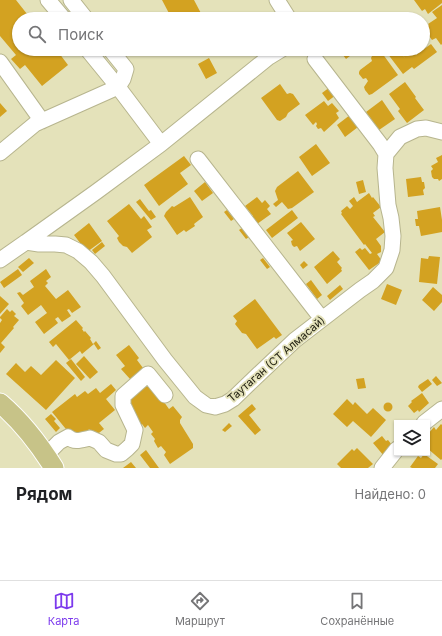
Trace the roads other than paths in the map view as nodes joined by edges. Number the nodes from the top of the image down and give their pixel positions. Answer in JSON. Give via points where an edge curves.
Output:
{"nodes":[{"id":1,"x":48,"y":0,"type":"edge"},
{"id":2,"x":71,"y":0,"type":"edge"},
{"id":3,"x":278,"y":0,"type":"edge"},
{"id":4,"x":58,"y":12,"type":"edge"},
{"id":5,"x":80,"y":12,"type":"edge"},
{"id":6,"x":285,"y":12,"type":"edge"},
{"id":7,"x":93,"y":56,"type":"edge"},
{"id":8,"x":116,"y":56,"type":"edge"},
{"id":9,"x":271,"y":56,"type":"edge"},
{"id":10,"x":315,"y":59,"type":"dead end"},
{"id":11,"x":0,"y":62,"type":"edge"},
{"id":12,"x":118,"y":87,"type":"junction"},
{"id":13,"x":42,"y":121,"type":"junction"},
{"id":14,"x":442,"y":132,"type":"edge"},
{"id":15,"x":161,"y":144,"type":"junction"},
{"id":16,"x":0,"y":153,"type":"edge"},
{"id":17,"x":386,"y":154,"type":"junction"},
{"id":18,"x":198,"y":159,"type":"dead end"},
{"id":19,"x":26,"y":242,"type":"junction"},
{"id":20,"x":3,"y":254,"type":"edge"},
{"id":21,"x":322,"y":319,"type":"junction"},
{"id":22,"x":165,"y":360,"type":"junction"},
{"id":23,"x":148,"y":374,"type":"junction"},
{"id":24,"x":165,"y":395,"type":"dead end"},
{"id":25,"x":0,"y":402,"type":"edge"},
{"id":26,"x":442,"y":408,"type":"edge"},
{"id":27,"x":428,"y":420,"type":"edge"},
{"id":28,"x":394,"y":453,"type":"edge"},
{"id":29,"x":50,"y":462,"type":"edge"},
{"id":30,"x":382,"y":468,"type":"edge"}],
"edges":[{"from":1,"to":4,"type":"street"},
{"from":2,"to":5,"type":"street"},
{"from":3,"to":6,"type":"street"},
{"from":7,"to":12,"type":"street"},
{"from":8,"to":12,"type":"street","via":[[126,69]]},
{"from":9,"to":15,"type":"street"},
{"from":10,"to":17,"type":"street"},
{"from":11,"to":13,"type":"street"},
{"from":12,"to":13,"type":"street"},
{"from":12,"to":15,"type":"street"},
{"from":13,"to":16,"type":"street"},
{"from":14,"to":17,"type":"street","via":[[426,128],[417,129],[400,137]]},
{"from":15,"to":19,"type":"street"},
{"from":17,"to":21,"type":"street","name":"Таутаган (СТ Алмасай)","via":[[388,205],[393,236],[392,250],[386,268],[373,281]]},
{"from":18,"to":21,"type":"street"},
{"from":19,"to":20,"type":"street"},
{"from":19,"to":22,"type":"street","name":"Таутаган (СТ Алмасай)","via":[[66,245],[91,262]]},
{"from":21,"to":22,"type":"street","name":"Таутаган (СТ Алмасай)","via":[[295,340],[233,399],[215,407],[206,405],[195,397]]},
{"from":22,"to":23,"type":"street"},
{"from":23,"to":24,"type":"street"},
{"from":23,"to":29,"type":"street","via":[[123,396],[123,405],[135,430],[132,444],[127,450],[122,454],[116,454],[90,438],[76,442],[68,437],[59,442]]},
{"from":25,"to":29,"type":"main road","via":[[27,430]]},
{"from":26,"to":27,"type":"street"},
{"from":28,"to":30,"type":"street"}]}
